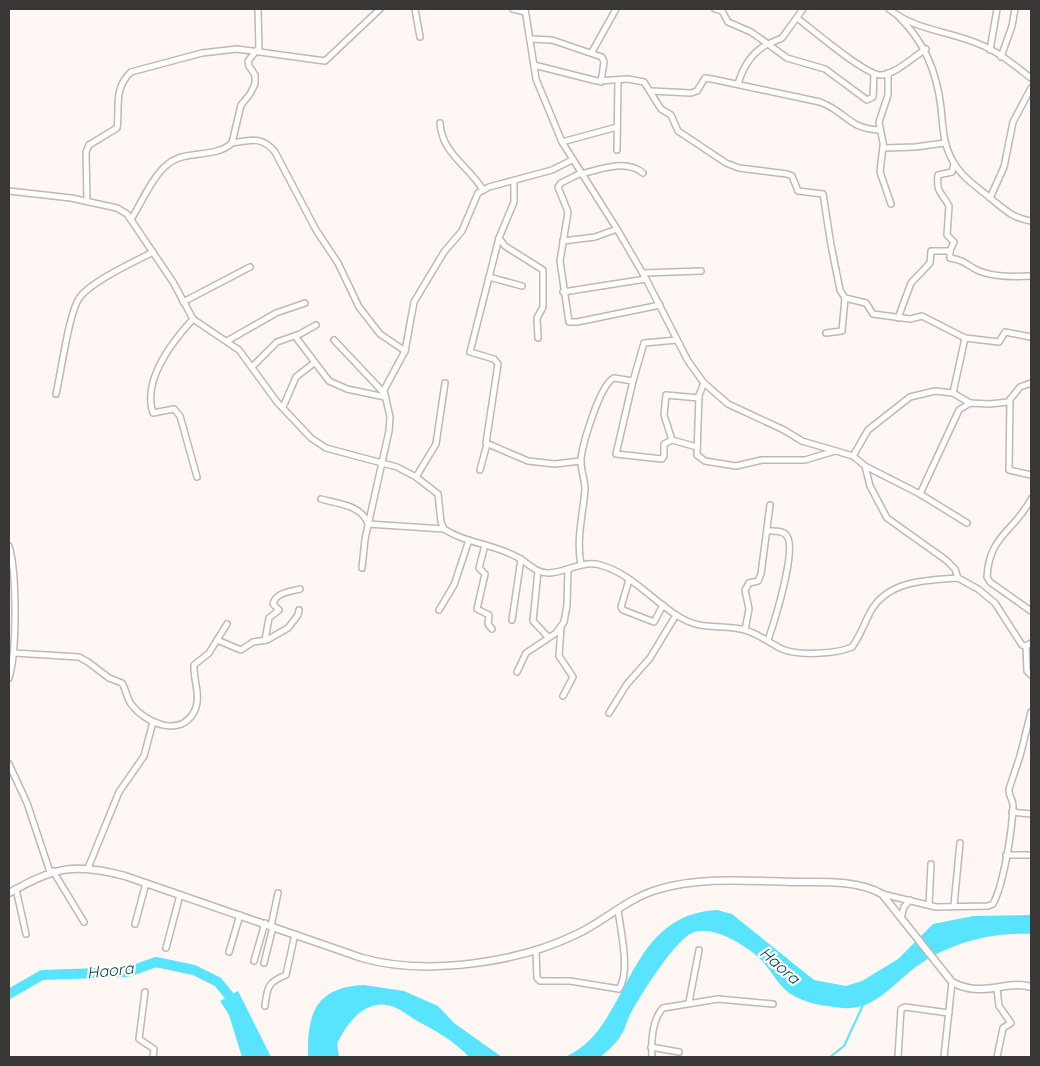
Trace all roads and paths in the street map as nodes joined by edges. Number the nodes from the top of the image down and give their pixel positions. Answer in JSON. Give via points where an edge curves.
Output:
{"nodes":[{"id":1,"x":258,"y":9,"type":"edge"},
{"id":2,"x":380,"y":9,"type":"edge"},
{"id":3,"x":415,"y":9,"type":"edge"},
{"id":4,"x":513,"y":9,"type":"edge"},
{"id":5,"x":616,"y":9,"type":"edge"},
{"id":6,"x":715,"y":9,"type":"edge"},
{"id":7,"x":803,"y":9,"type":"edge"},
{"id":8,"x":889,"y":9,"type":"edge"},
{"id":9,"x":997,"y":9,"type":"edge"},
{"id":10,"x":1015,"y":9,"type":"edge"},
{"id":11,"x":525,"y":10,"type":"edge"},
{"id":12,"x":898,"y":17,"type":"junction"},
{"id":13,"x":797,"y":18,"type":"junction"},
{"id":14,"x":420,"y":37,"type":"dead end"},
{"id":15,"x":530,"y":39,"type":"junction"},
{"id":16,"x":768,"y":44,"type":"junction"},
{"id":17,"x":258,"y":50,"type":"junction"},
{"id":18,"x":926,"y":50,"type":"junction"},
{"id":19,"x":990,"y":50,"type":"junction"},
{"id":20,"x":592,"y":52,"type":"junction"},
{"id":21,"x":1001,"y":57,"type":"junction"},
{"id":22,"x":534,"y":65,"type":"junction"},
{"id":23,"x":888,"y":73,"type":"junction"},
{"id":24,"x":874,"y":75,"type":"junction"},
{"id":25,"x":1031,"y":78,"type":"edge"},
{"id":26,"x":618,"y":80,"type":"junction"},
{"id":27,"x":601,"y":82,"type":"junction"},
{"id":28,"x":738,"y":84,"type":"junction"},
{"id":29,"x":1031,"y":88,"type":"edge"},
{"id":30,"x":651,"y":91,"type":"junction"},
{"id":31,"x":440,"y":122,"type":"dead end"},
{"id":32,"x":617,"y":127,"type":"junction"},
{"id":33,"x":880,"y":130,"type":"junction"},
{"id":34,"x":562,"y":142,"type":"junction"},
{"id":35,"x":232,"y":143,"type":"junction"},
{"id":36,"x":945,"y":143,"type":"junction"},
{"id":37,"x":883,"y":146,"type":"junction"},
{"id":38,"x":617,"y":150,"type":"dead end"},
{"id":39,"x":572,"y":160,"type":"junction"},
{"id":40,"x":954,"y":164,"type":"junction"},
{"id":41,"x":581,"y":173,"type":"junction"},
{"id":42,"x":643,"y":173,"type":"dead end"},
{"id":43,"x":514,"y":181,"type":"junction"},
{"id":44,"x":483,"y":190,"type":"junction"},
{"id":45,"x":9,"y":191,"type":"edge"},
{"id":46,"x":990,"y":198,"type":"junction"},
{"id":47,"x":87,"y":201,"type":"junction"},
{"id":48,"x":891,"y":204,"type":"dead end"},
{"id":49,"x":132,"y":218,"type":"junction"},
{"id":50,"x":1031,"y":221,"type":"edge"},
{"id":51,"x":617,"y":228,"type":"junction"},
{"id":52,"x":499,"y":238,"type":"junction"},
{"id":53,"x":563,"y":241,"type":"junction"},
{"id":54,"x":950,"y":251,"type":"junction"},
{"id":55,"x":153,"y":252,"type":"junction"},
{"id":56,"x":250,"y":268,"type":"dead end"},
{"id":57,"x":701,"y":271,"type":"dead end"},
{"id":58,"x":643,"y":273,"type":"junction"},
{"id":59,"x":1031,"y":276,"type":"edge"},
{"id":60,"x":489,"y":277,"type":"junction"},
{"id":61,"x":646,"y":279,"type":"junction"},
{"id":62,"x":522,"y":286,"type":"dead end"},
{"id":63,"x":563,"y":292,"type":"junction"},
{"id":64,"x":845,"y":298,"type":"junction"},
{"id":65,"x":183,"y":302,"type":"junction"},
{"id":66,"x":305,"y":303,"type":"dead end"},
{"id":67,"x":660,"y":305,"type":"junction"},
{"id":68,"x":898,"y":318,"type":"junction"},
{"id":69,"x":193,"y":319,"type":"junction"},
{"id":70,"x":316,"y":325,"type":"dead end"},
{"id":71,"x":826,"y":333,"type":"dead end"},
{"id":72,"x":295,"y":336,"type":"junction"},
{"id":73,"x":1031,"y":337,"type":"edge"},
{"id":74,"x":538,"y":338,"type":"dead end"},
{"id":75,"x":965,"y":338,"type":"junction"},
{"id":76,"x":334,"y":340,"type":"dead end"},
{"id":77,"x":678,"y":340,"type":"junction"},
{"id":78,"x":227,"y":341,"type":"junction"},
{"id":79,"x":405,"y":351,"type":"junction"},
{"id":80,"x":314,"y":363,"type":"junction"},
{"id":81,"x":252,"y":367,"type":"junction"},
{"id":82,"x":633,"y":380,"type":"junction"},
{"id":83,"x":445,"y":383,"type":"dead end"},
{"id":84,"x":704,"y":383,"type":"junction"},
{"id":85,"x":1031,"y":383,"type":"edge"},
{"id":86,"x":953,"y":393,"type":"junction"},
{"id":87,"x":56,"y":394,"type":"dead end"},
{"id":88,"x":385,"y":395,"type":"junction"},
{"id":89,"x":699,"y":398,"type":"junction"},
{"id":90,"x":1010,"y":400,"type":"junction"},
{"id":91,"x":970,"y":403,"type":"junction"},
{"id":92,"x":283,"y":407,"type":"junction"},
{"id":93,"x":672,"y":440,"type":"junction"},
{"id":94,"x":487,"y":444,"type":"junction"},
{"id":95,"x":697,"y":447,"type":"junction"},
{"id":96,"x":836,"y":451,"type":"junction"},
{"id":97,"x":853,"y":456,"type":"junction"},
{"id":98,"x":581,"y":461,"type":"junction"},
{"id":99,"x":383,"y":463,"type":"junction"},
{"id":100,"x":865,"y":466,"type":"junction"},
{"id":101,"x":480,"y":470,"type":"dead end"},
{"id":102,"x":1031,"y":475,"type":"edge"},
{"id":103,"x":197,"y":477,"type":"dead end"},
{"id":104,"x":416,"y":477,"type":"junction"},
{"id":105,"x":920,"y":494,"type":"junction"},
{"id":106,"x":320,"y":499,"type":"dead end"},
{"id":107,"x":1031,"y":499,"type":"edge"},
{"id":108,"x":770,"y":505,"type":"dead end"},
{"id":109,"x":1029,"y":510,"type":"edge"},
{"id":110,"x":967,"y":523,"type":"dead end"},
{"id":111,"x":368,"y":524,"type":"junction"},
{"id":112,"x":444,"y":529,"type":"junction"},
{"id":113,"x":768,"y":531,"type":"junction"},
{"id":114,"x":469,"y":540,"type":"junction"},
{"id":115,"x":485,"y":545,"type":"junction"},
{"id":116,"x":9,"y":546,"type":"edge"},
{"id":117,"x":521,"y":559,"type":"junction"},
{"id":118,"x":581,"y":565,"type":"junction"},
{"id":119,"x":362,"y":568,"type":"dead end"},
{"id":120,"x":568,"y":569,"type":"junction"},
{"id":121,"x":538,"y":571,"type":"junction"},
{"id":122,"x":958,"y":578,"type":"junction"},
{"id":123,"x":629,"y":580,"type":"junction"},
{"id":124,"x":300,"y":589,"type":"dead end"},
{"id":125,"x":662,"y":605,"type":"junction"},
{"id":126,"x":299,"y":610,"type":"dead end"},
{"id":127,"x":438,"y":610,"type":"dead end"},
{"id":128,"x":1031,"y":611,"type":"edge"},
{"id":129,"x":676,"y":615,"type":"junction"},
{"id":130,"x":512,"y":620,"type":"dead end"},
{"id":131,"x":227,"y":624,"type":"dead end"},
{"id":132,"x":561,"y":627,"type":"junction"},
{"id":133,"x":492,"y":630,"type":"dead end"},
{"id":134,"x":745,"y":630,"type":"junction"},
{"id":135,"x":548,"y":638,"type":"junction"},
{"id":136,"x":217,"y":640,"type":"junction"},
{"id":137,"x":265,"y":640,"type":"junction"},
{"id":138,"x":768,"y":640,"type":"junction"},
{"id":139,"x":1029,"y":645,"type":"edge"},
{"id":140,"x":14,"y":653,"type":"junction"},
{"id":141,"x":517,"y":672,"type":"dead end"},
{"id":142,"x":1031,"y":675,"type":"edge"},
{"id":143,"x":9,"y":678,"type":"edge"},
{"id":144,"x":563,"y":696,"type":"dead end"},
{"id":145,"x":1031,"y":712,"type":"edge"},
{"id":146,"x":609,"y":713,"type":"dead end"},
{"id":147,"x":153,"y":722,"type":"junction"},
{"id":148,"x":9,"y":764,"type":"edge"},
{"id":149,"x":1012,"y":812,"type":"junction"},
{"id":150,"x":1031,"y":814,"type":"edge"},
{"id":151,"x":960,"y":843,"type":"dead end"},
{"id":152,"x":1006,"y":855,"type":"junction"},
{"id":153,"x":1031,"y":855,"type":"edge"},
{"id":154,"x":931,"y":864,"type":"dead end"},
{"id":155,"x":88,"y":868,"type":"junction"},
{"id":156,"x":52,"y":871,"type":"junction"},
{"id":157,"x":146,"y":883,"type":"junction"},
{"id":158,"x":16,"y":889,"type":"junction"},
{"id":159,"x":9,"y":893,"type":"edge"},
{"id":160,"x":278,"y":893,"type":"dead end"},
{"id":161,"x":180,"y":894,"type":"junction"},
{"id":162,"x":882,"y":894,"type":"junction"},
{"id":163,"x":910,"y":900,"type":"junction"},
{"id":164,"x":929,"y":905,"type":"junction"},
{"id":165,"x":954,"y":905,"type":"junction"},
{"id":166,"x":618,"y":909,"type":"junction"},
{"id":167,"x":240,"y":915,"type":"junction"},
{"id":168,"x":902,"y":920,"type":"junction"},
{"id":169,"x":84,"y":922,"type":"dead end"},
{"id":170,"x":135,"y":924,"type":"dead end"},
{"id":171,"x":270,"y":925,"type":"junction"},
{"id":172,"x":26,"y":934,"type":"dead end"},
{"id":173,"x":295,"y":934,"type":"junction"},
{"id":174,"x":166,"y":948,"type":"dead end"},
{"id":175,"x":536,"y":950,"type":"junction"},
{"id":176,"x":699,"y":950,"type":"dead end"},
{"id":177,"x":228,"y":952,"type":"dead end"},
{"id":178,"x":254,"y":961,"type":"dead end"},
{"id":179,"x":264,"y":963,"type":"dead end"},
{"id":180,"x":952,"y":982,"type":"junction"},
{"id":181,"x":1031,"y":987,"type":"edge"},
{"id":182,"x":997,"y":988,"type":"junction"},
{"id":183,"x":145,"y":992,"type":"dead end"},
{"id":184,"x":689,"y":1002,"type":"junction"},
{"id":185,"x":773,"y":1004,"type":"dead end"},
{"id":186,"x":265,"y":1006,"type":"dead end"},
{"id":187,"x":949,"y":1013,"type":"junction"},
{"id":188,"x":651,"y":1047,"type":"junction"},
{"id":189,"x":679,"y":1052,"type":"dead end"},
{"id":190,"x":153,"y":1057,"type":"edge"},
{"id":191,"x":652,"y":1057,"type":"edge"},
{"id":192,"x":898,"y":1057,"type":"edge"},
{"id":193,"x":944,"y":1057,"type":"edge"},
{"id":194,"x":998,"y":1057,"type":"edge"}],
"edges":[{"from":1,"to":17,"type":"street"},
{"from":2,"to":17,"type":"street","via":[[325,61]]},
{"from":3,"to":14,"type":"street"},
{"from":4,"to":11,"type":"street"},
{"from":5,"to":20,"type":"street"},
{"from":6,"to":16,"type":"street","via":[[722,11],[728,22]]},
{"from":7,"to":13,"type":"street"},
{"from":8,"to":12,"type":"street"},
{"from":9,"to":19,"type":"street"},
{"from":10,"to":21,"type":"street"},
{"from":11,"to":15,"type":"street"},
{"from":12,"to":18,"type":"street","via":[[911,28]]},
{"from":12,"to":19,"type":"street"},
{"from":13,"to":16,"type":"street","via":[[782,38]]},
{"from":13,"to":24,"type":"street"},
{"from":15,"to":20,"type":"street","via":[[548,39]]},
{"from":15,"to":22,"type":"street"},
{"from":16,"to":24,"type":"street","via":[[787,58],[825,69],[867,100],[873,97]]},
{"from":16,"to":28,"type":"street","via":[[751,57]]},
{"from":17,"to":35,"type":"street","via":[[248,61],[255,75],[255,84],[241,105]]},
{"from":17,"to":47,"type":"street","via":[[214,51],[131,72],[118,93],[118,128],[89,146],[86,152]]},
{"from":18,"to":23,"type":"street"},
{"from":18,"to":36,"type":"street","via":[[937,84]]},
{"from":19,"to":21,"type":"street"},
{"from":20,"to":27,"type":"street","via":[[604,60]]},
{"from":21,"to":25,"type":"street"},
{"from":22,"to":27,"type":"street"},
{"from":22,"to":34,"type":"street","via":[[538,87]]},
{"from":23,"to":24,"type":"street"},
{"from":23,"to":33,"type":"street","via":[[888,95],[880,115]]},
{"from":26,"to":27,"type":"street"},
{"from":26,"to":30,"type":"street","via":[[639,80]]},
{"from":26,"to":32,"type":"street"},
{"from":28,"to":30,"type":"street","via":[[708,78],[691,93]]},
{"from":28,"to":33,"type":"street","via":[[820,102],[859,128]]},
{"from":29,"to":46,"type":"street","via":[[1012,122],[1004,167]]},
{"from":30,"to":64,"type":"street","via":[[661,109],[671,115],[678,131],[726,163],[739,168],[787,174],[792,176],[798,191],[823,194],[834,263]]},
{"from":31,"to":44,"type":"street","via":[[450,154]]},
{"from":32,"to":34,"type":"street"},
{"from":32,"to":38,"type":"street"},
{"from":33,"to":37,"type":"street"},
{"from":34,"to":39,"type":"street"},
{"from":35,"to":49,"type":"street","via":[[224,148],[185,155],[167,164]]},
{"from":35,"to":79,"type":"street","via":[[254,140],[269,144],[316,230],[338,262],[359,307],[380,334]]},
{"from":36,"to":37,"type":"street","via":[[890,149]]},
{"from":36,"to":40,"type":"street"},
{"from":37,"to":48,"type":"street","via":[[880,172]]},
{"from":39,"to":41,"type":"street"},
{"from":39,"to":43,"type":"street","via":[[552,170]]},
{"from":40,"to":46,"type":"street"},
{"from":40,"to":54,"type":"street","via":[[952,172],[938,176],[938,192],[949,206],[947,235],[954,242]]},
{"from":41,"to":42,"type":"street","via":[[620,166],[633,167]]},
{"from":41,"to":51,"type":"street"},
{"from":41,"to":53,"type":"street","via":[[558,187],[568,212]]},
{"from":43,"to":44,"type":"street"},
{"from":43,"to":52,"type":"street","via":[[514,202]]},
{"from":44,"to":79,"type":"street","via":[[475,200],[462,231],[444,252],[414,302]]},
{"from":45,"to":47,"type":"street"},
{"from":46,"to":50,"type":"street","via":[[1012,216]]},
{"from":47,"to":49,"type":"street","via":[[117,208]]},
{"from":49,"to":55,"type":"street"},
{"from":51,"to":53,"type":"street","via":[[595,237]]},
{"from":51,"to":58,"type":"street"},
{"from":52,"to":60,"type":"street"},
{"from":52,"to":74,"type":"street","via":[[505,246],[543,270],[543,308],[536,318]]},
{"from":53,"to":63,"type":"street","via":[[560,261]]},
{"from":54,"to":59,"type":"street","via":[[950,258],[962,260],[979,271]]},
{"from":54,"to":68,"type":"street","via":[[931,251],[930,263],[911,283]]},
{"from":55,"to":65,"type":"street"},
{"from":55,"to":87,"type":"street","via":[[79,298]]},
{"from":56,"to":65,"type":"street"},
{"from":57,"to":58,"type":"street"},
{"from":58,"to":61,"type":"street"},
{"from":60,"to":62,"type":"street"},
{"from":60,"to":94,"type":"street","via":[[470,352],[494,359],[498,364]]},
{"from":61,"to":63,"type":"street"},
{"from":61,"to":67,"type":"street"},
{"from":63,"to":67,"type":"street","via":[[570,323]]},
{"from":64,"to":68,"type":"street","via":[[866,303],[873,314]]},
{"from":64,"to":71,"type":"street","via":[[842,331]]},
{"from":65,"to":69,"type":"street"},
{"from":66,"to":78,"type":"street","via":[[276,313]]},
{"from":67,"to":77,"type":"street"},
{"from":68,"to":75,"type":"street","via":[[922,316]]},
{"from":69,"to":78,"type":"street"},
{"from":69,"to":103,"type":"street","via":[[171,344],[150,389],[150,404],[152,413],[174,409],[180,416]]},
{"from":70,"to":72,"type":"street"},
{"from":72,"to":80,"type":"street"},
{"from":72,"to":81,"type":"street","via":[[273,345]]},
{"from":73,"to":75,"type":"street","via":[[1005,332],[999,342]]},
{"from":75,"to":86,"type":"street"},
{"from":76,"to":88,"type":"street"},
{"from":77,"to":82,"type":"street","via":[[644,343]]},
{"from":77,"to":84,"type":"street"},
{"from":78,"to":81,"type":"street"},
{"from":79,"to":88,"type":"street","via":[[385,386]]},
{"from":80,"to":88,"type":"street","via":[[329,381]]},
{"from":80,"to":92,"type":"street","via":[[296,376]]},
{"from":81,"to":92,"type":"street"},
{"from":82,"to":93,"type":"street","via":[[616,454],[662,459],[664,444]]},
{"from":82,"to":98,"type":"street","via":[[614,378],[608,382],[589,429]]},
{"from":83,"to":104,"type":"street","via":[[436,444]]},
{"from":84,"to":89,"type":"street"},
{"from":84,"to":96,"type":"street","via":[[735,408],[814,446]]},
{"from":85,"to":90,"type":"street","via":[[1020,387]]},
{"from":86,"to":91,"type":"street"},
{"from":86,"to":97,"type":"street","via":[[935,391],[910,397],[868,430]]},
{"from":88,"to":99,"type":"street","via":[[390,424]]},
{"from":89,"to":93,"type":"street","via":[[671,394],[665,397],[664,414]]},
{"from":89,"to":95,"type":"street"},
{"from":90,"to":91,"type":"street","via":[[1003,404]]},
{"from":90,"to":102,"type":"street","via":[[1009,470]]},
{"from":91,"to":105,"type":"street","via":[[956,414]]},
{"from":92,"to":99,"type":"street","via":[[320,446]]},
{"from":93,"to":95,"type":"street"},
{"from":94,"to":98,"type":"street","via":[[528,461],[555,464]]},
{"from":94,"to":101,"type":"street"},
{"from":95,"to":96,"type":"street","via":[[700,458],[730,466],[762,460],[805,460]]},
{"from":96,"to":97,"type":"street"},
{"from":97,"to":100,"type":"street"},
{"from":98,"to":118,"type":"street","via":[[585,486],[579,531]]},
{"from":99,"to":104,"type":"street"},
{"from":99,"to":111,"type":"street"},
{"from":100,"to":105,"type":"street"},
{"from":100,"to":122,"type":"street","via":[[870,486],[888,518],[946,560]]},
{"from":104,"to":112,"type":"street","via":[[438,494]]},
{"from":105,"to":110,"type":"street"},
{"from":106,"to":111,"type":"street","via":[[358,510]]},
{"from":107,"to":109,"type":"street"},
{"from":108,"to":113,"type":"street"},
{"from":109,"to":128,"type":"street","via":[[994,544],[987,577]]},
{"from":111,"to":112,"type":"street"},
{"from":111,"to":119,"type":"street"},
{"from":112,"to":114,"type":"street"},
{"from":113,"to":134,"type":"street","via":[[761,574],[758,581],[749,583],[745,590],[749,611]]},
{"from":113,"to":138,"type":"street","via":[[783,533],[789,545],[787,569]]},
{"from":114,"to":115,"type":"street"},
{"from":114,"to":127,"type":"street","via":[[454,585]]},
{"from":115,"to":117,"type":"street"},
{"from":115,"to":133,"type":"street","via":[[479,568],[485,574],[477,609],[489,615],[488,624]]},
{"from":116,"to":140,"type":"street","via":[[13,566]]},
{"from":117,"to":121,"type":"street"},
{"from":117,"to":130,"type":"street"},
{"from":118,"to":120,"type":"street"},
{"from":118,"to":123,"type":"street","via":[[597,564]]},
{"from":120,"to":121,"type":"street","via":[[548,573]]},
{"from":120,"to":132,"type":"street","via":[[567,609]]},
{"from":121,"to":135,"type":"street","via":[[533,621]]},
{"from":122,"to":138,"type":"street","via":[[914,582],[884,595],[874,607],[857,641],[847,650],[796,652],[784,650]]},
{"from":122,"to":139,"type":"street","via":[[995,603],[1016,638],[1022,645]]},
{"from":123,"to":125,"type":"street"},
{"from":123,"to":125,"type":"street","via":[[621,607],[623,610],[654,622]]},
{"from":124,"to":137,"type":"street","via":[[280,594],[275,599],[273,604],[279,610],[269,618]]},
{"from":125,"to":129,"type":"street"},
{"from":126,"to":137,"type":"street","via":[[288,628]]},
{"from":129,"to":134,"type":"street","via":[[706,628]]},
{"from":129,"to":146,"type":"street","via":[[650,658],[627,684]]},
{"from":131,"to":136,"type":"street"},
{"from":132,"to":135,"type":"street"},
{"from":132,"to":144,"type":"street","via":[[558,656],[573,677]]},
{"from":134,"to":138,"type":"street"},
{"from":135,"to":141,"type":"street","via":[[524,655]]},
{"from":136,"to":137,"type":"street","via":[[242,650],[253,642]]},
{"from":136,"to":147,"type":"street","via":[[210,653],[194,665],[197,700],[194,712],[186,721],[172,726]]},
{"from":139,"to":142,"type":"street","via":[[1027,671]]},
{"from":140,"to":143,"type":"street"},
{"from":140,"to":147,"type":"street","via":[[84,659],[109,678],[122,683],[132,705]]},
{"from":145,"to":149,"type":"street","via":[[1008,794],[1013,804]]},
{"from":147,"to":155,"type":"street","via":[[144,756],[119,792]]},
{"from":148,"to":156,"type":"street","via":[[28,803]]},
{"from":149,"to":150,"type":"street"},
{"from":149,"to":152,"type":"street"},
{"from":151,"to":165,"type":"street"},
{"from":152,"to":153,"type":"street"},
{"from":152,"to":165,"type":"street","via":[[993,904]]},
{"from":154,"to":164,"type":"street"},
{"from":155,"to":156,"type":"street"},
{"from":155,"to":157,"type":"street"},
{"from":156,"to":158,"type":"street"},
{"from":156,"to":169,"type":"street"},
{"from":157,"to":161,"type":"street"},
{"from":157,"to":170,"type":"street"},
{"from":158,"to":159,"type":"street"},
{"from":158,"to":172,"type":"street"},
{"from":160,"to":171,"type":"street"},
{"from":161,"to":167,"type":"street"},
{"from":161,"to":174,"type":"street"},
{"from":162,"to":163,"type":"street"},
{"from":162,"to":166,"type":"street","via":[[869,888],[831,883],[691,883],[656,890]]},
{"from":162,"to":168,"type":"street"},
{"from":163,"to":164,"type":"street"},
{"from":163,"to":168,"type":"street","via":[[904,906]]},
{"from":164,"to":165,"type":"street"},
{"from":166,"to":175,"type":"street","via":[[577,934]]},
{"from":166,"to":175,"type":"street","via":[[624,962],[620,989],[570,981],[540,981],[537,978]]},
{"from":167,"to":171,"type":"street"},
{"from":167,"to":177,"type":"street"},
{"from":168,"to":180,"type":"street"},
{"from":171,"to":173,"type":"street"},
{"from":171,"to":178,"type":"street"},
{"from":171,"to":179,"type":"street"},
{"from":173,"to":175,"type":"street","via":[[379,963],[406,966],[480,961]]},
{"from":173,"to":186,"type":"street","via":[[286,975],[272,981]]},
{"from":176,"to":184,"type":"street"},
{"from":180,"to":182,"type":"street","via":[[973,989]]},
{"from":180,"to":187,"type":"street"},
{"from":181,"to":182,"type":"street"},
{"from":182,"to":194,"type":"street","via":[[999,1006],[1011,1023],[1003,1028]]},
{"from":183,"to":190,"type":"street","via":[[139,1039],[154,1049]]},
{"from":184,"to":185,"type":"street","via":[[731,998]]},
{"from":184,"to":188,"type":"street","via":[[661,1011]]},
{"from":187,"to":192,"type":"street","via":[[901,1009]]},
{"from":187,"to":193,"type":"street"},
{"from":188,"to":189,"type":"street"},
{"from":188,"to":191,"type":"street"}]}
